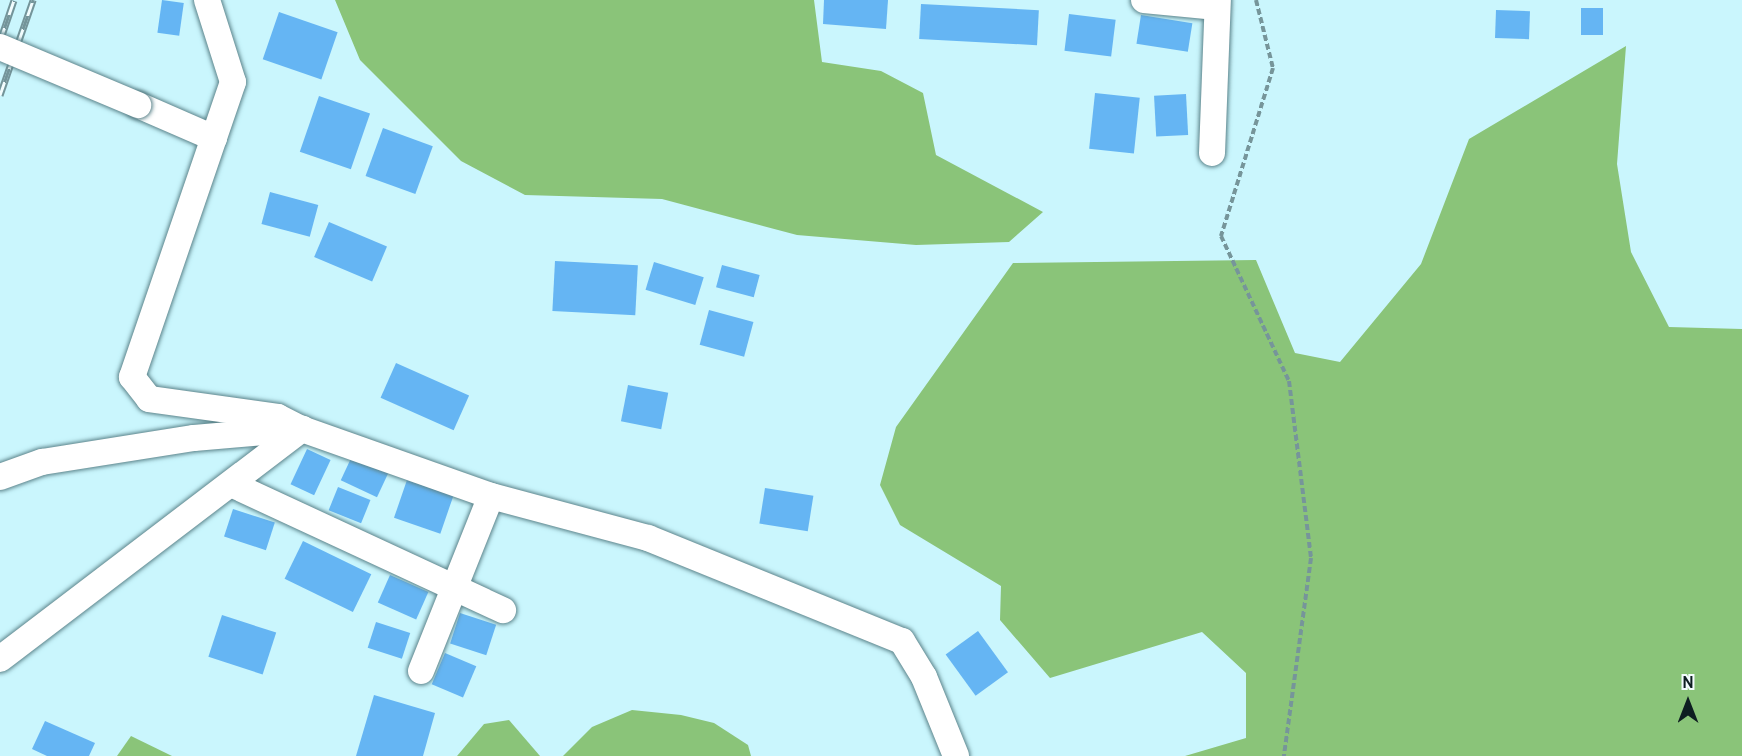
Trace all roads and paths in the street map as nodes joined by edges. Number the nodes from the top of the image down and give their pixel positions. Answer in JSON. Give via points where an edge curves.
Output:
{"nodes":[{"id":1,"x":207,"y":0,"type":"edge"},
{"id":2,"x":1144,"y":0,"type":"edge"},
{"id":3,"x":1256,"y":0,"type":"edge"},
{"id":4,"x":1218,"y":4,"type":"edge"},
{"id":5,"x":0,"y":47,"type":"edge"},
{"id":6,"x":214,"y":138,"type":"junction"},
{"id":7,"x":1212,"y":153,"type":"dead end"},
{"id":8,"x":302,"y":429,"type":"junction"},
{"id":9,"x":0,"y":477,"type":"edge"},
{"id":10,"x":231,"y":484,"type":"junction"},
{"id":11,"x":491,"y":496,"type":"junction"},
{"id":12,"x":455,"y":590,"type":"junction"},
{"id":13,"x":503,"y":610,"type":"dead end"},
{"id":14,"x":0,"y":659,"type":"edge"},
{"id":15,"x":421,"y":671,"type":"dead end"},
{"id":16,"x":956,"y":756,"type":"edge"},
{"id":17,"x":1284,"y":756,"type":"edge"}],
"edges":[{"from":1,"to":6,"type":"street","via":[[234,82]]},
{"from":2,"to":4,"type":"street"},
{"from":3,"to":17,"type":"path","via":[[1273,68],[1221,236],[1289,381],[1310,547]]},
{"from":4,"to":7,"type":"street"},
{"from":5,"to":6,"type":"street","bridge":true},
{"from":6,"to":8,"type":"street","via":[[132,377],[149,399],[278,417]]},
{"from":8,"to":9,"type":"street","via":[[194,438],[42,462]]},
{"from":8,"to":10,"type":"street"},
{"from":8,"to":11,"type":"street"},
{"from":10,"to":12,"type":"street"},
{"from":10,"to":14,"type":"street"},
{"from":11,"to":12,"type":"street"},
{"from":11,"to":16,"type":"street","via":[[648,538],[902,641],[924,677]]},
{"from":12,"to":13,"type":"street"},
{"from":12,"to":15,"type":"street"}]}
